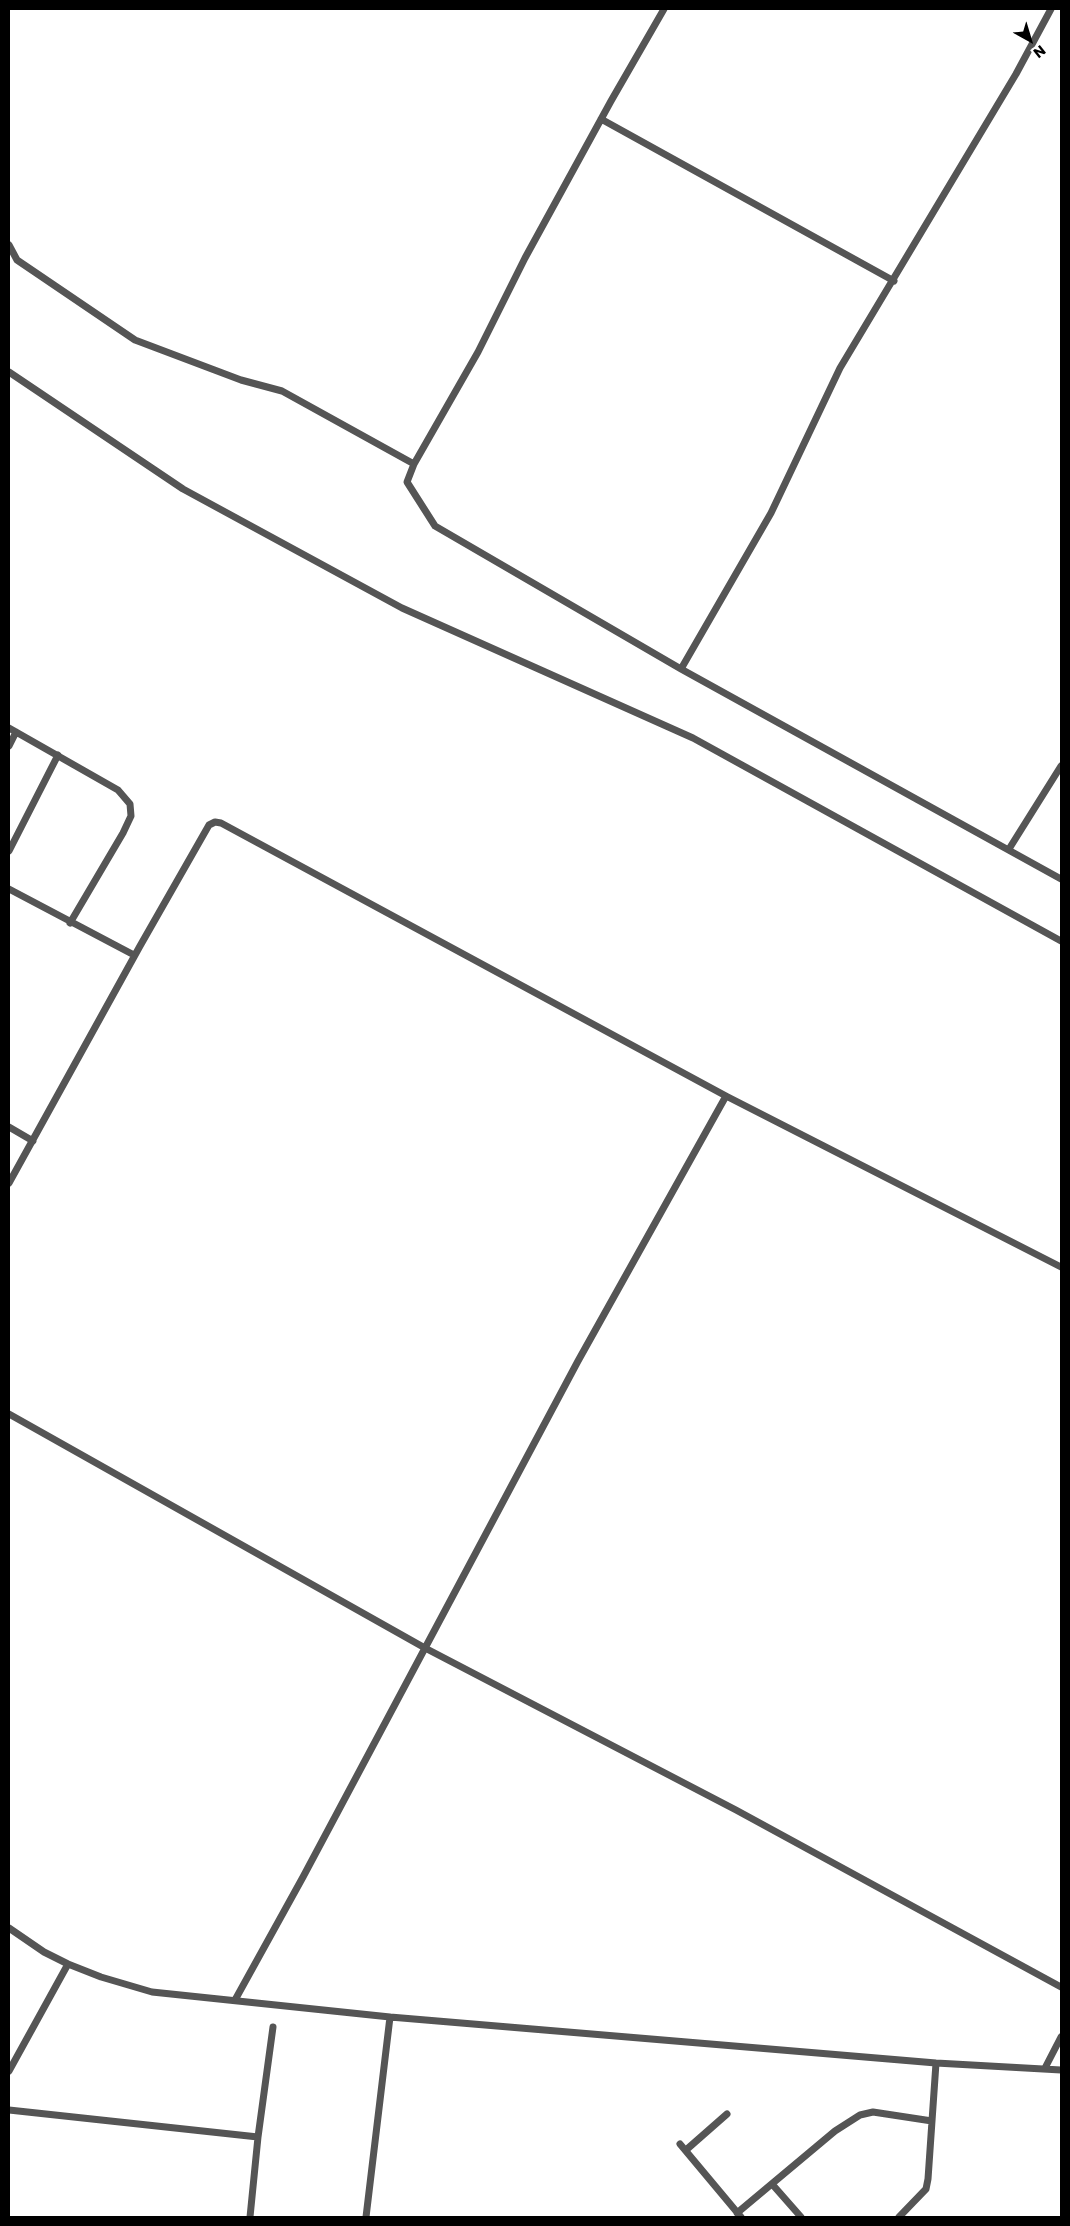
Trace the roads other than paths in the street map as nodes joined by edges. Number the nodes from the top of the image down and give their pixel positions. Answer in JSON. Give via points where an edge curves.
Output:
{"nodes":[{"id":1,"x":664,"y":9,"type":"edge"},
{"id":2,"x":1051,"y":9,"type":"edge"},
{"id":3,"x":601,"y":119,"type":"junction"},
{"id":4,"x":9,"y":245,"type":"edge"},
{"id":5,"x":894,"y":281,"type":"junction"},
{"id":6,"x":9,"y":372,"type":"edge"},
{"id":7,"x":414,"y":464,"type":"junction"},
{"id":8,"x":681,"y":669,"type":"junction"},
{"id":9,"x":9,"y":728,"type":"edge"},
{"id":10,"x":16,"y":732,"type":"junction"},
{"id":11,"x":9,"y":746,"type":"edge"},
{"id":12,"x":58,"y":755,"type":"junction"},
{"id":13,"x":1061,"y":766,"type":"edge"},
{"id":14,"x":1009,"y":849,"type":"junction"},
{"id":15,"x":9,"y":851,"type":"edge"},
{"id":16,"x":1061,"y":879,"type":"edge"},
{"id":17,"x":9,"y":889,"type":"edge"},
{"id":18,"x":70,"y":923,"type":"junction"},
{"id":19,"x":1061,"y":941,"type":"edge"},
{"id":20,"x":134,"y":955,"type":"junction"},
{"id":21,"x":726,"y":1096,"type":"junction"},
{"id":22,"x":9,"y":1127,"type":"edge"},
{"id":23,"x":33,"y":1141,"type":"junction"},
{"id":24,"x":9,"y":1183,"type":"edge"},
{"id":25,"x":1061,"y":1267,"type":"edge"},
{"id":26,"x":9,"y":1414,"type":"edge"},
{"id":27,"x":425,"y":1648,"type":"junction"},
{"id":28,"x":9,"y":1928,"type":"edge"},
{"id":29,"x":68,"y":1964,"type":"junction"},
{"id":30,"x":1061,"y":1987,"type":"edge"},
{"id":31,"x":235,"y":2000,"type":"junction"},
{"id":32,"x":390,"y":2017,"type":"junction"},
{"id":33,"x":273,"y":2027,"type":"dead end"},
{"id":34,"x":1061,"y":2037,"type":"edge"},
{"id":35,"x":936,"y":2063,"type":"junction"},
{"id":36,"x":1045,"y":2068,"type":"junction"},
{"id":37,"x":1061,"y":2070,"type":"edge"},
{"id":38,"x":9,"y":2071,"type":"edge"},
{"id":39,"x":9,"y":2110,"type":"edge"},
{"id":40,"x":728,"y":2114,"type":"dead end"},
{"id":41,"x":932,"y":2121,"type":"junction"},
{"id":42,"x":258,"y":2137,"type":"junction"},
{"id":43,"x":680,"y":2144,"type":"dead end"},
{"id":44,"x":686,"y":2150,"type":"junction"},
{"id":45,"x":772,"y":2184,"type":"junction"},
{"id":46,"x":739,"y":2215,"type":"edge"},
{"id":47,"x":250,"y":2217,"type":"edge"},
{"id":48,"x":366,"y":2217,"type":"edge"},
{"id":49,"x":801,"y":2217,"type":"edge"},
{"id":50,"x":899,"y":2217,"type":"edge"}],
"edges":[{"from":1,"to":3,"type":"street"},
{"from":2,"to":5,"type":"street"},
{"from":3,"to":5,"type":"street"},
{"from":3,"to":7,"type":"street","via":[[478,352]]},
{"from":4,"to":7,"type":"street","via":[[17,260],[135,340],[241,380],[282,391]]},
{"from":5,"to":8,"type":"street","via":[[840,368],[771,513]]},
{"from":6,"to":19,"type":"street","via":[[183,489],[394,604],[693,738]]},
{"from":7,"to":8,"type":"street","via":[[407,482],[435,526]]},
{"from":8,"to":14,"type":"street"},
{"from":9,"to":10,"type":"street"},
{"from":10,"to":11,"type":"street"},
{"from":10,"to":12,"type":"street"},
{"from":12,"to":15,"type":"street"},
{"from":12,"to":18,"type":"street","via":[[118,790],[130,804],[131,816]]},
{"from":13,"to":14,"type":"street"},
{"from":14,"to":16,"type":"street"},
{"from":17,"to":18,"type":"street"},
{"from":18,"to":20,"type":"street"},
{"from":20,"to":21,"type":"street","via":[[209,825],[221,823]]},
{"from":20,"to":23,"type":"street"},
{"from":21,"to":25,"type":"street"},
{"from":21,"to":27,"type":"street","via":[[578,1361]]},
{"from":22,"to":23,"type":"street"},
{"from":23,"to":24,"type":"street"},
{"from":26,"to":27,"type":"street"},
{"from":27,"to":30,"type":"street","via":[[736,1810]]},
{"from":27,"to":31,"type":"street"},
{"from":28,"to":29,"type":"street"},
{"from":29,"to":31,"type":"street","via":[[152,1992]]},
{"from":29,"to":38,"type":"street"},
{"from":31,"to":32,"type":"street"},
{"from":32,"to":35,"type":"street"},
{"from":32,"to":48,"type":"street"},
{"from":33,"to":42,"type":"street"},
{"from":34,"to":36,"type":"street"},
{"from":35,"to":36,"type":"street"},
{"from":35,"to":41,"type":"street"},
{"from":36,"to":37,"type":"street"},
{"from":39,"to":42,"type":"street"},
{"from":40,"to":44,"type":"street"},
{"from":41,"to":45,"type":"street","via":[[873,2112],[860,2115],[835,2131]]},
{"from":41,"to":50,"type":"street","via":[[926,2189]]},
{"from":42,"to":47,"type":"street"},
{"from":43,"to":44,"type":"street"},
{"from":44,"to":46,"type":"street"},
{"from":45,"to":46,"type":"street"},
{"from":45,"to":49,"type":"street"}]}
